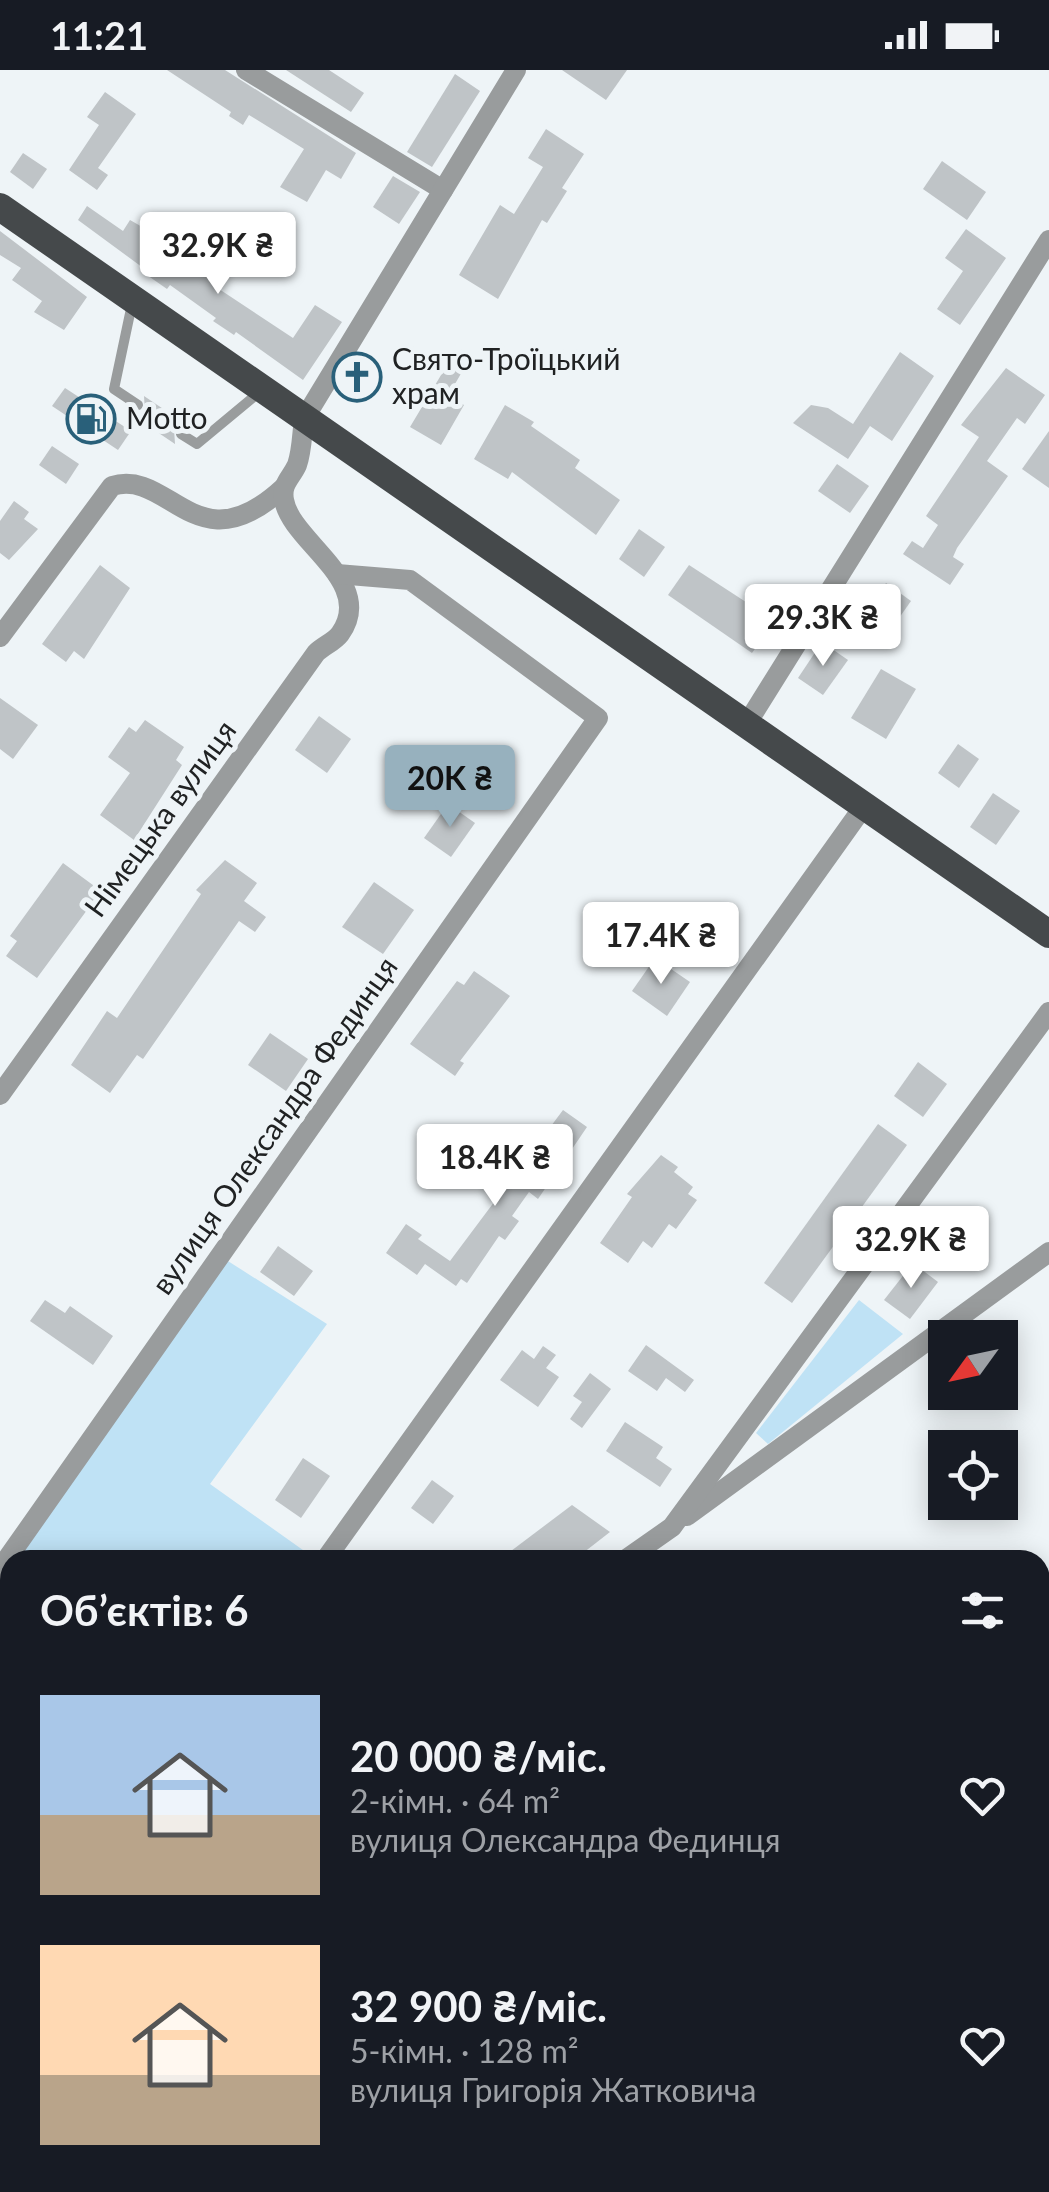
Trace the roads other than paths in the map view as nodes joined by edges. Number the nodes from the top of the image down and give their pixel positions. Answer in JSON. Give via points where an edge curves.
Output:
{"nodes":[{"id":1,"x":246,"y":70,"type":"edge"},
{"id":2,"x":516,"y":70,"type":"edge"},
{"id":3,"x":443,"y":190,"type":"junction"},
{"id":4,"x":0,"y":207,"type":"edge"},
{"id":5,"x":1049,"y":240,"type":"edge"},
{"id":6,"x":133,"y":298,"type":"junction"},
{"id":7,"x":262,"y":390,"type":"junction"},
{"id":8,"x":138,"y":405,"type":"dead end"},
{"id":9,"x":304,"y":419,"type":"junction"},
{"id":10,"x":182,"y":434,"type":"dead end"},
{"id":11,"x":283,"y":488,"type":"junction"},
{"id":12,"x":336,"y":574,"type":"junction"},
{"id":13,"x":0,"y":637,"type":"edge"},
{"id":14,"x":746,"y":725,"type":"junction"},
{"id":15,"x":864,"y":806,"type":"junction"},
{"id":16,"x":1049,"y":934,"type":"edge"},
{"id":17,"x":1049,"y":1012,"type":"edge"},
{"id":18,"x":0,"y":1096,"type":"edge"},
{"id":19,"x":1049,"y":1252,"type":"edge"},
{"id":20,"x":672,"y":1526,"type":"junction"},
{"id":21,"x":12,"y":1550,"type":"edge"},
{"id":22,"x":332,"y":1550,"type":"edge"},
{"id":23,"x":638,"y":1550,"type":"edge"}],
"edges":[{"from":1,"to":3,"type":"street"},
{"from":2,"to":3,"type":"street"},
{"from":3,"to":9,"type":"street"},
{"from":4,"to":6,"type":"highway"},
{"from":5,"to":14,"type":"street"},
{"from":6,"to":7,"type":"highway"},
{"from":6,"to":8,"type":"lane","via":[[114,388]]},
{"from":7,"to":9,"type":"highway"},
{"from":7,"to":10,"type":"lane","via":[[197,444]]},
{"from":9,"to":11,"type":"street","via":[[297,464]]},
{"from":9,"to":14,"type":"highway"},
{"from":11,"to":12,"type":"street","via":[[286,510]]},
{"from":11,"to":13,"type":"street","via":[[242,515],[212,519],[181,510],[144,484],[112,486]]},
{"from":12,"to":18,"type":"street","name":"Німецька вулиця","via":[[346,614],[340,634],[316,654]]},
{"from":12,"to":21,"type":"street","name":"вулиця Олександра Фединця","via":[[410,580],[598,718]]},
{"from":14,"to":15,"type":"highway"},
{"from":15,"to":16,"type":"highway"},
{"from":15,"to":22,"type":"street"},
{"from":17,"to":20,"type":"street"},
{"from":19,"to":20,"type":"street"},
{"from":20,"to":23,"type":"street"}]}
